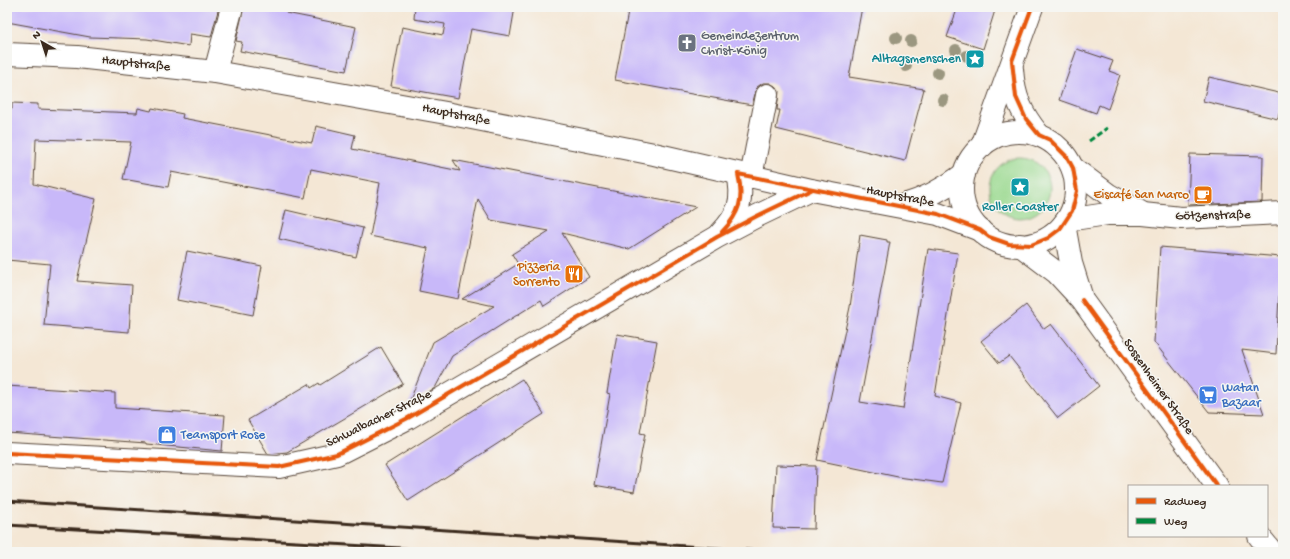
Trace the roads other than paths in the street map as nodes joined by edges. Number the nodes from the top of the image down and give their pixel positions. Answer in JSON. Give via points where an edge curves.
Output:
{"nodes":[{"id":1,"x":232,"y":7,"type":"edge"},
{"id":2,"x":1032,"y":7,"type":"edge"},
{"id":3,"x":7,"y":54,"type":"edge"},
{"id":4,"x":1012,"y":61,"type":"junction"},
{"id":5,"x":215,"y":72,"type":"junction"},
{"id":6,"x":767,"y":96,"type":"dead end"},
{"id":7,"x":1039,"y":135,"type":"junction"},
{"id":8,"x":982,"y":146,"type":"junction"},
{"id":9,"x":1073,"y":168,"type":"junction"},
{"id":10,"x":964,"y":174,"type":"junction"},
{"id":11,"x":744,"y":176,"type":"junction"},
{"id":12,"x":811,"y":190,"type":"junction"},
{"id":13,"x":900,"y":206,"type":"junction"},
{"id":14,"x":1283,"y":213,"type":"edge"},
{"id":15,"x":1143,"y":214,"type":"junction"},
{"id":16,"x":1066,"y":222,"type":"junction"},
{"id":17,"x":980,"y":230,"type":"junction"},
{"id":18,"x":717,"y":237,"type":"junction"},
{"id":19,"x":1020,"y":245,"type":"junction"},
{"id":20,"x":1082,"y":300,"type":"junction"},
{"id":21,"x":7,"y":453,"type":"edge"},
{"id":22,"x":1216,"y":485,"type":"edge"},
{"id":23,"x":1260,"y":537,"type":"edge"},
{"id":24,"x":1272,"y":552,"type":"edge"}],
"edges":[{"from":1,"to":5,"type":"street"},
{"from":2,"to":4,"type":"street","name":"Hauptstraße"},
{"from":3,"to":5,"type":"street","name":"Hauptstraße","via":[[77,57]]},
{"from":4,"to":7,"type":"street","name":"Hauptstraße","via":[[1016,97],[1026,119]]},
{"from":4,"to":8,"type":"street","name":"Hauptstraße"},
{"from":5,"to":11,"type":"street","name":"Hauptstraße","via":[[446,113],[654,154]]},
{"from":6,"to":11,"type":"street"},
{"from":7,"to":8,"type":"street","name":"Hauptstraße","via":[[1027,132],[1003,134]]},
{"from":7,"to":9,"type":"street","name":"Hauptstraße","via":[[1059,148]]},
{"from":8,"to":10,"type":"street","name":"Hauptstraße","via":[[968,163]]},
{"from":9,"to":15,"type":"street","name":"Götzenstraße","via":[[1109,195]]},
{"from":9,"to":16,"type":"street","name":"Hauptstraße","via":[[1077,191]]},
{"from":10,"to":13,"type":"street","name":"Hauptstraße","via":[[932,196]]},
{"from":10,"to":17,"type":"street","name":"Hauptstraße","via":[[963,199],[971,219]]},
{"from":11,"to":12,"type":"street","name":"Hauptstraße"},
{"from":11,"to":18,"type":"street","name":"Schwalbacher Straße","via":[[740,203],[727,226]]},
{"from":12,"to":13,"type":"street","name":"Hauptstraße"},
{"from":12,"to":18,"type":"street","name":"Schwalbacher Straße"},
{"from":13,"to":17,"type":"street","name":"Hauptstraße","via":[[938,214]]},
{"from":14,"to":15,"type":"street","name":"Götzenstraße","via":[[1181,218]]},
{"from":15,"to":16,"type":"street","name":"Götzenstraße","via":[[1108,214]]},
{"from":16,"to":19,"type":"street","name":"Hauptstraße","via":[[1048,238],[1031,245]]},
{"from":16,"to":20,"type":"street","name":"Sossenheimer Straße","via":[[1071,263]]},
{"from":17,"to":19,"type":"street","name":"Hauptstraße","via":[[999,242]]},
{"from":18,"to":21,"type":"street","name":"Schwalbacher Straße","via":[[408,418],[337,454],[279,467]]},
{"from":19,"to":20,"type":"street","name":"Sossenheimer Straße","via":[[1057,273]]},
{"from":20,"to":22,"type":"street","name":"Sossenheimer Straße"},
{"from":23,"to":24,"type":"street"}]}
